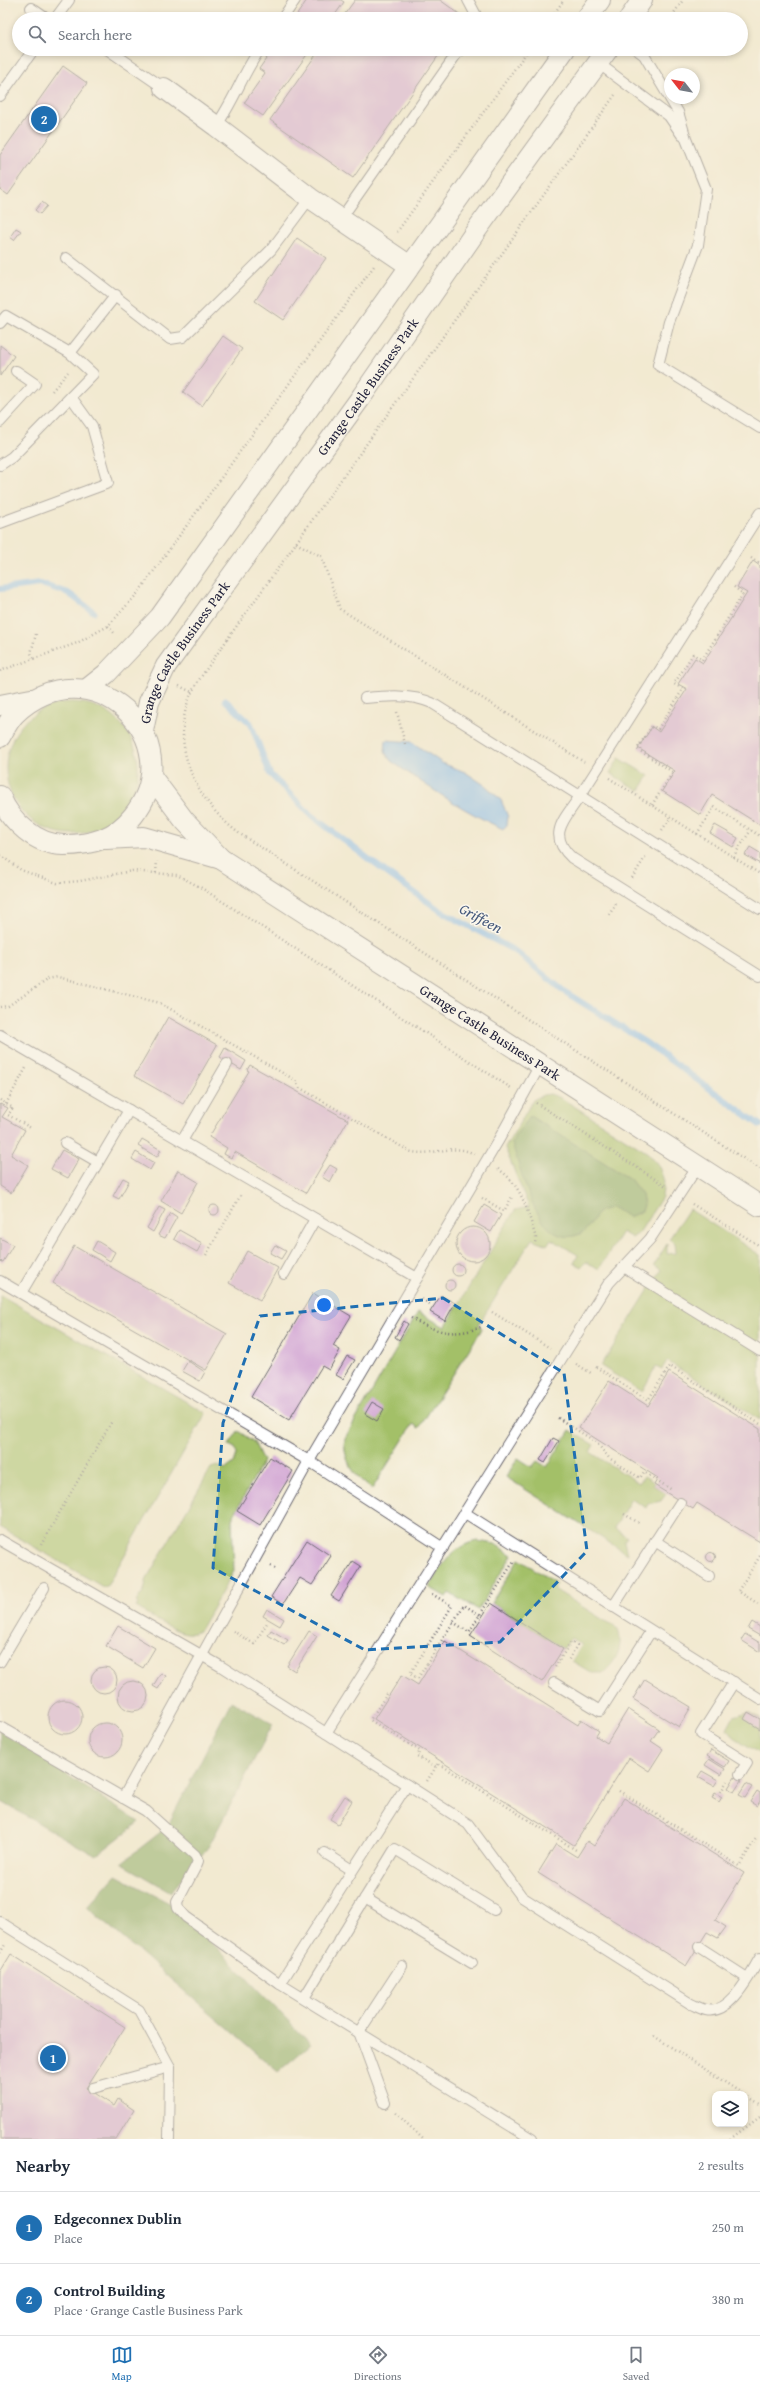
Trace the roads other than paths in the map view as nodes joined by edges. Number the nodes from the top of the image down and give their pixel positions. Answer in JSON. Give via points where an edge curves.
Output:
{"nodes":[{"id":1,"x":68,"y":0,"type":"edge"},
{"id":2,"x":295,"y":0,"type":"edge"},
{"id":3,"x":468,"y":0,"type":"edge"},
{"id":4,"x":600,"y":0,"type":"edge"},
{"id":5,"x":642,"y":0,"type":"edge"},
{"id":6,"x":31,"y":8,"type":"dead end"},
{"id":7,"x":37,"y":12,"type":"edge"},
{"id":8,"x":62,"y":12,"type":"edge"},
{"id":9,"x":287,"y":12,"type":"edge"},
{"id":10,"x":474,"y":12,"type":"edge"},
{"id":11,"x":591,"y":12,"type":"edge"},
{"id":12,"x":634,"y":12,"type":"edge"},
{"id":13,"x":29,"y":56,"type":"edge"},
{"id":14,"x":117,"y":56,"type":"edge"},
{"id":15,"x":255,"y":56,"type":"edge"},
{"id":16,"x":455,"y":56,"type":"edge"},
{"id":17,"x":560,"y":56,"type":"edge"},
{"id":18,"x":603,"y":56,"type":"edge"},
{"id":19,"x":645,"y":56,"type":"edge"},
{"id":20,"x":164,"y":88,"type":"joint"},
{"id":21,"x":0,"y":96,"type":"edge"},
{"id":22,"x":216,"y":126,"type":"junction"},
{"id":23,"x":686,"y":140,"type":"junction"},
{"id":24,"x":310,"y":198,"type":"junction"},
{"id":25,"x":340,"y":220,"type":"junction"},
{"id":26,"x":66,"y":258,"type":"dead end"},
{"id":27,"x":410,"y":266,"type":"junction"},
{"id":28,"x":116,"y":296,"type":"junction"},
{"id":29,"x":0,"y":323,"type":"edge"},
{"id":30,"x":70,"y":353,"type":"junction"},
{"id":31,"x":16,"y":371,"type":"dead end"},
{"id":32,"x":71,"y":397,"type":"junction"},
{"id":33,"x":0,"y":422,"type":"edge"},
{"id":34,"x":760,"y":428,"type":"edge"},
{"id":35,"x":0,"y":465,"type":"edge"},
{"id":36,"x":760,"y":513,"type":"edge"},
{"id":37,"x":0,"y":523,"type":"edge"},
{"id":38,"x":87,"y":689,"type":"junction"},
{"id":39,"x":365,"y":698,"type":"dead end"},
{"id":40,"x":34,"y":699,"type":"junction"},
{"id":41,"x":0,"y":705,"type":"edge"},
{"id":42,"x":142,"y":731,"type":"junction"},
{"id":43,"x":0,"y":737,"type":"edge"},
{"id":44,"x":151,"y":776,"type":"junction"},
{"id":45,"x":0,"y":796,"type":"edge"},
{"id":46,"x":580,"y":796,"type":"junction"},
{"id":47,"x":106,"y":839,"type":"junction"},
{"id":48,"x":221,"y":859,"type":"junction"},
{"id":49,"x":760,"y":909,"type":"edge"},
{"id":50,"x":760,"y":976,"type":"edge"},
{"id":51,"x":0,"y":1035,"type":"edge"},
{"id":52,"x":227,"y":1064,"type":"dead end"},
{"id":53,"x":540,"y":1065,"type":"junction"},
{"id":54,"x":129,"y":1110,"type":"junction"},
{"id":55,"x":182,"y":1141,"type":"junction"},
{"id":56,"x":65,"y":1143,"type":"dead end"},
{"id":57,"x":98,"y":1162,"type":"junction"},
{"id":58,"x":698,"y":1166,"type":"junction"},
{"id":59,"x":760,"y":1206,"type":"edge"},
{"id":60,"x":315,"y":1219,"type":"junction"},
{"id":61,"x":624,"y":1267,"type":"junction"},
{"id":62,"x":284,"y":1274,"type":"dead end"},
{"id":63,"x":417,"y":1278,"type":"junction"},
{"id":64,"x":0,"y":1281,"type":"edge"},
{"id":65,"x":21,"y":1293,"type":"junction"},
{"id":66,"x":760,"y":1351,"type":"edge"},
{"id":67,"x":309,"y":1461,"type":"junction"},
{"id":68,"x":680,"y":1503,"type":"dead end"},
{"id":69,"x":464,"y":1513,"type":"junction"},
{"id":70,"x":0,"y":1540,"type":"edge"},
{"id":71,"x":655,"y":1541,"type":"junction"},
{"id":72,"x":443,"y":1548,"type":"junction"},
{"id":73,"x":710,"y":1576,"type":"dead end"},
{"id":74,"x":44,"y":1588,"type":"dead end"},
{"id":75,"x":613,"y":1607,"type":"junction"},
{"id":76,"x":651,"y":1631,"type":"junction"},
{"id":77,"x":202,"y":1656,"type":"junction"},
{"id":78,"x":0,"y":1662,"type":"edge"},
{"id":79,"x":734,"y":1682,"type":"junction"},
{"id":80,"x":554,"y":1683,"type":"dead end"},
{"id":81,"x":760,"y":1699,"type":"edge"},
{"id":82,"x":0,"y":1727,"type":"edge"},
{"id":83,"x":326,"y":1733,"type":"junction"},
{"id":84,"x":740,"y":1774,"type":"dead end"},
{"id":85,"x":407,"y":1785,"type":"junction"},
{"id":86,"x":123,"y":1798,"type":"junction"},
{"id":87,"x":325,"y":1853,"type":"dead end"},
{"id":88,"x":352,"y":1870,"type":"junction"},
{"id":89,"x":365,"y":1898,"type":"junction"},
{"id":90,"x":494,"y":1910,"type":"dead end"},
{"id":91,"x":0,"y":1922,"type":"edge"},
{"id":92,"x":699,"y":1947,"type":"dead end"},
{"id":93,"x":760,"y":1958,"type":"edge"},
{"id":94,"x":472,"y":1963,"type":"dead end"},
{"id":95,"x":402,"y":1966,"type":"dead end"},
{"id":96,"x":747,"y":1978,"type":"junction"},
{"id":97,"x":280,"y":1984,"type":"junction"},
{"id":98,"x":304,"y":1998,"type":"junction"},
{"id":99,"x":359,"y":2032,"type":"junction"},
{"id":100,"x":170,"y":2067,"type":"junction"},
{"id":101,"x":93,"y":2088,"type":"dead end"},
{"id":102,"x":385,"y":2103,"type":"road end"},
{"id":103,"x":169,"y":2139,"type":"edge"},
{"id":104,"x":532,"y":2139,"type":"edge"}],
"edges":[{"from":1,"to":8,"type":"lane"},
{"from":2,"to":9,"type":"lane"},
{"from":3,"to":10,"type":"lane"},
{"from":4,"to":11,"type":"street"},
{"from":5,"to":12,"type":"street"},
{"from":6,"to":7,"type":"lane"},
{"from":13,"to":21,"type":"lane"},
{"from":14,"to":20,"type":"lane"},
{"from":15,"to":22,"type":"lane","via":[[228,109]]},
{"from":16,"to":25,"type":"lane"},
{"from":17,"to":27,"type":"street"},
{"from":18,"to":23,"type":"lane","via":[[624,82],[669,116]]},
{"from":18,"to":42,"type":"street","name":"Grange Castle Business Park","via":[[478,228],[362,396],[166,666],[149,702]]},
{"from":19,"to":23,"type":"lane","via":[[678,112]]},
{"from":20,"to":22,"type":"street"},
{"from":22,"to":24,"type":"street"},
{"from":23,"to":34,"type":"lane","via":[[706,189],[698,245],[669,322],[658,365]]},
{"from":24,"to":25,"type":"street"},
{"from":24,"to":28,"type":"lane","via":[[271,250],[183,337],[170,339]]},
{"from":25,"to":27,"type":"street"},
{"from":26,"to":28,"type":"lane"},
{"from":27,"to":38,"type":"street","via":[[160,616],[106,674]]},
{"from":28,"to":30,"type":"lane"},
{"from":29,"to":30,"type":"lane","via":[[6,316]]},
{"from":30,"to":32,"type":"lane","via":[[93,374]]},
{"from":31,"to":33,"type":"lane","via":[[35,384]]},
{"from":32,"to":35,"type":"lane","via":[[12,457]]},
{"from":32,"to":37,"type":"lane","via":[[92,426],[108,483]]},
{"from":36,"to":46,"type":"lane"},
{"from":38,"to":40,"type":"street","via":[[58,690]]},
{"from":38,"to":42,"type":"street","via":[[114,700],[130,714]]},
{"from":39,"to":46,"type":"lane","via":[[403,696],[421,698],[432,703]]},
{"from":40,"to":41,"type":"street"},
{"from":40,"to":43,"type":"street","via":[[14,715]]},
{"from":42,"to":44,"type":"street","via":[[150,756]]},
{"from":44,"to":47,"type":"street","via":[[141,807],[126,826]]},
{"from":44,"to":48,"type":"street","name":"Grange Castle Business Park","via":[[184,820]]},
{"from":45,"to":47,"type":"street","via":[[4,807],[19,825],[38,838],[60,845],[84,845]]},
{"from":46,"to":49,"type":"lane"},
{"from":46,"to":50,"type":"lane","via":[[560,828],[560,845],[572,858]]},
{"from":47,"to":48,"type":"street","name":"Grange Castle Business Park","via":[[144,837]]},
{"from":48,"to":53,"type":"street","name":"Grange Castle Business Park"},
{"from":51,"to":54,"type":"lane"},
{"from":52,"to":55,"type":"lane"},
{"from":53,"to":58,"type":"street","name":"Grange Castle Business Park"},
{"from":53,"to":63,"type":"lane"},
{"from":54,"to":55,"type":"lane"},
{"from":54,"to":57,"type":"lane"},
{"from":55,"to":60,"type":"lane"},
{"from":56,"to":57,"type":"lane"},
{"from":57,"to":65,"type":"lane"},
{"from":58,"to":59,"type":"street","name":"Grange Castle Business Park"},
{"from":58,"to":61,"type":"lane","via":[[650,1239]]},
{"from":60,"to":62,"type":"lane"},
{"from":60,"to":63,"type":"lane"},
{"from":61,"to":66,"type":"lane"},
{"from":61,"to":69,"type":"lane","via":[[609,1283]]},
{"from":63,"to":67,"type":"lane"},
{"from":64,"to":65,"type":"lane"},
{"from":65,"to":67,"type":"lane"},
{"from":67,"to":72,"type":"lane"},
{"from":67,"to":77,"type":"lane"},
{"from":68,"to":71,"type":"lane"},
{"from":69,"to":72,"type":"lane"},
{"from":69,"to":75,"type":"lane"},
{"from":70,"to":77,"type":"lane"},
{"from":71,"to":73,"type":"lane"},
{"from":71,"to":75,"type":"lane"},
{"from":72,"to":83,"type":"lane"},
{"from":74,"to":78,"type":"lane"},
{"from":75,"to":76,"type":"lane"},
{"from":76,"to":79,"type":"lane"},
{"from":76,"to":80,"type":"lane","via":[[600,1711]]},
{"from":77,"to":83,"type":"lane"},
{"from":77,"to":86,"type":"lane"},
{"from":79,"to":81,"type":"lane"},
{"from":79,"to":84,"type":"lane","via":[[701,1734],[747,1762]]},
{"from":82,"to":86,"type":"lane"},
{"from":83,"to":85,"type":"lane"},
{"from":85,"to":88,"type":"lane"},
{"from":85,"to":96,"type":"lane","via":[[468,1824],[522,1897],[691,2004],[707,2010],[721,2007],[735,1997]]},
{"from":86,"to":97,"type":"lane","via":[[146,1811],[197,1857],[196,1866],[177,1902],[181,1913]]},
{"from":87,"to":88,"type":"lane"},
{"from":88,"to":97,"type":"lane"},
{"from":89,"to":90,"type":"lane","via":[[395,1849]]},
{"from":89,"to":94,"type":"lane"},
{"from":89,"to":98,"type":"lane"},
{"from":91,"to":100,"type":"lane","via":[[139,2010]]},
{"from":92,"to":96,"type":"lane"},
{"from":93,"to":96,"type":"lane"},
{"from":95,"to":99,"type":"lane"},
{"from":97,"to":98,"type":"lane"},
{"from":98,"to":99,"type":"lane"},
{"from":99,"to":102,"type":"lane"},
{"from":99,"to":104,"type":"lane"},
{"from":100,"to":101,"type":"lane"},
{"from":100,"to":103,"type":"lane"}]}
